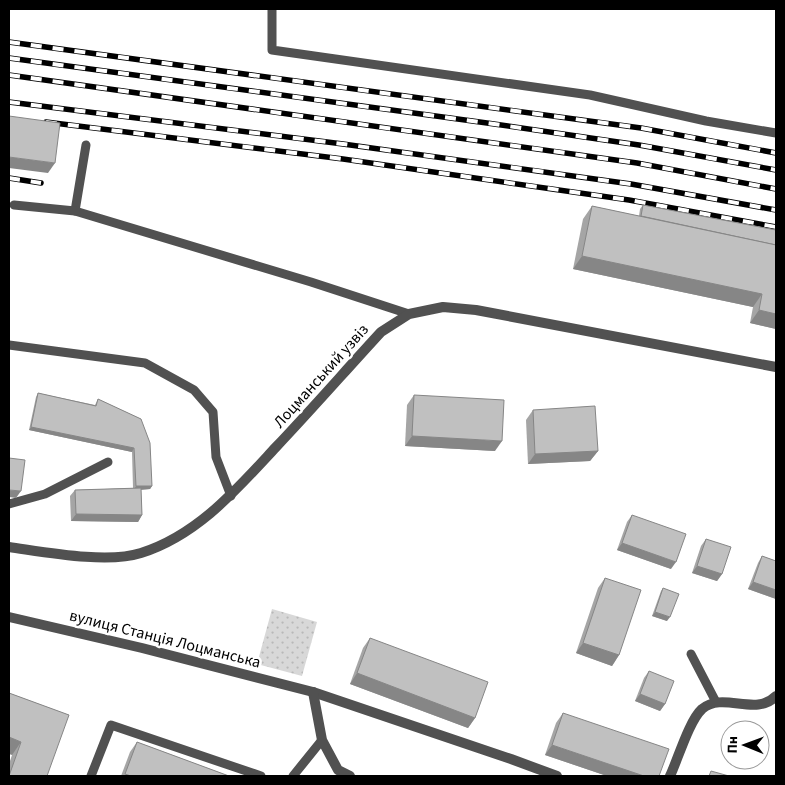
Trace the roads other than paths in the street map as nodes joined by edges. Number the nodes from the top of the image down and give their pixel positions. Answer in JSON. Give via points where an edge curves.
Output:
{"nodes":[{"id":1,"x":272,"y":9,"type":"edge"},
{"id":2,"x":776,"y":133,"type":"edge"},
{"id":3,"x":86,"y":145,"type":"dead end"},
{"id":4,"x":14,"y":205,"type":"dead end"},
{"id":5,"x":75,"y":211,"type":"junction"},
{"id":6,"x":409,"y":314,"type":"junction"},
{"id":7,"x":9,"y":345,"type":"edge"},
{"id":8,"x":776,"y":367,"type":"edge"},
{"id":9,"x":108,"y":462,"type":"dead end"},
{"id":10,"x":231,"y":496,"type":"junction"},
{"id":11,"x":9,"y":504,"type":"edge"},
{"id":12,"x":9,"y":547,"type":"edge"},
{"id":13,"x":9,"y":617,"type":"edge"},
{"id":14,"x":691,"y":654,"type":"dead end"},
{"id":15,"x":314,"y":692,"type":"junction"},
{"id":16,"x":776,"y":696,"type":"edge"},
{"id":17,"x":716,"y":702,"type":"junction"},
{"id":18,"x":322,"y":740,"type":"junction"},
{"id":19,"x":92,"y":776,"type":"edge"},
{"id":20,"x":261,"y":776,"type":"edge"},
{"id":21,"x":293,"y":776,"type":"edge"},
{"id":22,"x":350,"y":776,"type":"edge"},
{"id":23,"x":557,"y":776,"type":"edge"},
{"id":24,"x":670,"y":776,"type":"edge"}],
"edges":[{"from":1,"to":2,"type":"lane","via":[[272,50],[590,95]]},
{"from":3,"to":5,"type":"lane"},
{"from":4,"to":5,"type":"lane"},
{"from":5,"to":6,"type":"lane"},
{"from":6,"to":8,"type":"street","name":"Лоцманський узвіз","via":[[443,307],[476,310]]},
{"from":6,"to":10,"type":"street","name":"Лоцманський узвіз","via":[[381,332]]},
{"from":7,"to":10,"type":"lane","via":[[145,363],[194,390],[213,412],[216,457]]},
{"from":9,"to":11,"type":"lane","via":[[45,494]]},
{"from":10,"to":12,"type":"street","name":"Лоцманський узвіз","via":[[180,537],[140,554],[110,558]]},
{"from":13,"to":15,"type":"street","name":"вулиця Станція Лоцманська"},
{"from":14,"to":17,"type":"lane"},
{"from":15,"to":18,"type":"street"},
{"from":15,"to":23,"type":"street","name":"вулиця Станція Лоцманська"},
{"from":16,"to":17,"type":"street","via":[[771,701],[754,705]]},
{"from":17,"to":24,"type":"street","via":[[695,718]]},
{"from":18,"to":21,"type":"lane"},
{"from":18,"to":22,"type":"street","via":[[338,770]]},
{"from":19,"to":20,"type":"lane","via":[[111,725]]}]}
